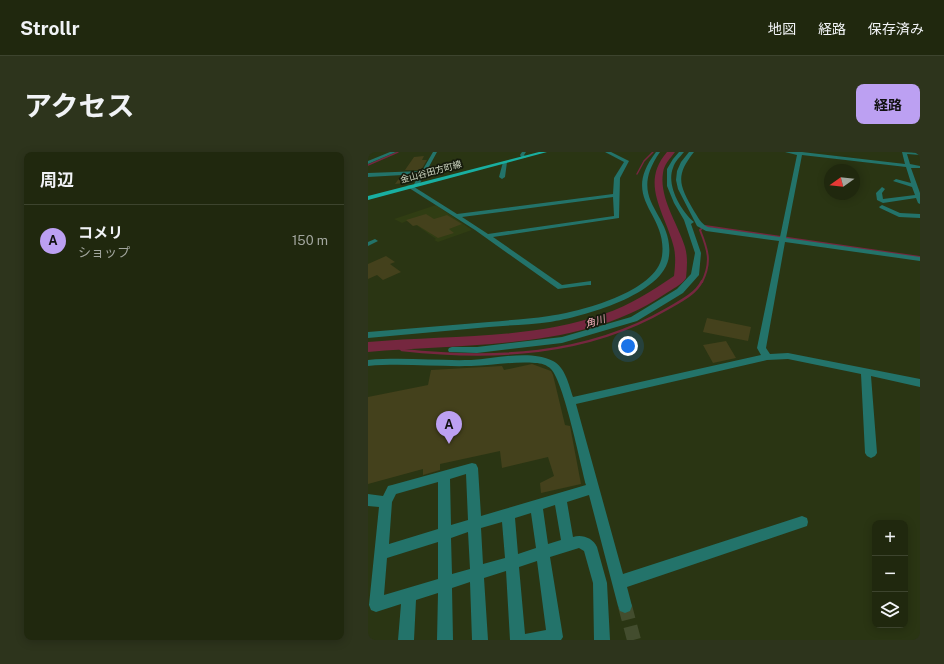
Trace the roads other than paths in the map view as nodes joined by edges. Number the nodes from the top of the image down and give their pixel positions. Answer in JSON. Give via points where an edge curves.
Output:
{"nodes":[{"id":1,"x":394,"y":152,"type":"edge"},
{"id":2,"x":435,"y":152,"type":"edge"},
{"id":3,"x":545,"y":152,"type":"edge"},
{"id":4,"x":607,"y":152,"type":"edge"},
{"id":5,"x":658,"y":152,"type":"edge"},
{"id":6,"x":682,"y":152,"type":"edge"},
{"id":7,"x":692,"y":152,"type":"edge"},
{"id":8,"x":787,"y":152,"type":"edge"},
{"id":9,"x":827,"y":152,"type":"edge"},
{"id":10,"x":905,"y":152,"type":"edge"},
{"id":11,"x":800,"y":153,"type":"edge"},
{"id":12,"x":524,"y":154,"type":"edge"},
{"id":13,"x":920,"y":154,"type":"edge"},
{"id":14,"x":822,"y":156,"type":"junction"},
{"id":15,"x":505,"y":162,"type":"junction"},
{"id":16,"x":368,"y":163,"type":"edge"},
{"id":17,"x":909,"y":165,"type":"junction"},
{"id":18,"x":920,"y":167,"type":"edge"},
{"id":19,"x":423,"y":172,"type":"junction"},
{"id":20,"x":368,"y":175,"type":"edge"},
{"id":21,"x":502,"y":177,"type":"dead end"},
{"id":22,"x":896,"y":181,"type":"dead end"},
{"id":23,"x":417,"y":184,"type":"junction"},
{"id":24,"x":409,"y":186,"type":"junction"},
{"id":25,"x":916,"y":186,"type":"junction"},
{"id":26,"x":882,"y":189,"type":"dead end"},
{"id":27,"x":616,"y":195,"type":"junction"},
{"id":28,"x":368,"y":198,"type":"edge"},
{"id":29,"x":919,"y":199,"type":"edge"},
{"id":30,"x":882,"y":207,"type":"dead end"},
{"id":31,"x":456,"y":216,"type":"junction"},
{"id":32,"x":920,"y":216,"type":"edge"},
{"id":33,"x":687,"y":220,"type":"junction"},
{"id":34,"x":700,"y":226,"type":"junction"},
{"id":35,"x":486,"y":236,"type":"junction"},
{"id":36,"x":375,"y":240,"type":"dead end"},
{"id":37,"x":783,"y":240,"type":"junction"},
{"id":38,"x":368,"y":244,"type":"edge"},
{"id":39,"x":920,"y":259,"type":"edge"},
{"id":40,"x":588,"y":283,"type":"dead end"},
{"id":41,"x":368,"y":335,"type":"edge"},
{"id":42,"x":452,"y":350,"type":"dead end"},
{"id":43,"x":767,"y":358,"type":"junction"},
{"id":44,"x":368,"y":363,"type":"edge"},
{"id":45,"x":866,"y":372,"type":"junction"},
{"id":46,"x":920,"y":383,"type":"edge"},
{"id":47,"x":570,"y":402,"type":"junction"},
{"id":48,"x":871,"y":453,"type":"dead end"},
{"id":49,"x":444,"y":475,"type":"junction"},
{"id":50,"x":593,"y":488,"type":"junction"},
{"id":51,"x":560,"y":498,"type":"junction"},
{"id":52,"x":368,"y":500,"type":"edge"},
{"id":53,"x":386,"y":502,"type":"junction"},
{"id":54,"x":536,"y":505,"type":"junction"},
{"id":55,"x":508,"y":514,"type":"junction"},
{"id":56,"x":802,"y":522,"type":"dead end"},
{"id":57,"x":475,"y":524,"type":"junction"},
{"id":58,"x":444,"y":534,"type":"junction"},
{"id":59,"x":568,"y":544,"type":"junction"},
{"id":60,"x":543,"y":552,"type":"junction"},
{"id":61,"x":381,"y":553,"type":"junction"},
{"id":62,"x":512,"y":562,"type":"junction"},
{"id":63,"x":478,"y":573,"type":"junction"},
{"id":64,"x":619,"y":583,"type":"junction"},
{"id":65,"x":444,"y":584,"type":"junction"},
{"id":66,"x":410,"y":595,"type":"junction"},
{"id":67,"x":625,"y":606,"type":"tunnel mouth"},
{"id":68,"x":406,"y":640,"type":"edge"},
{"id":69,"x":445,"y":640,"type":"edge"},
{"id":70,"x":480,"y":640,"type":"edge"},
{"id":71,"x":518,"y":640,"type":"edge"},
{"id":72,"x":528,"y":640,"type":"edge"},
{"id":73,"x":602,"y":640,"type":"edge"}],
"edges":[{"from":1,"to":16,"type":"street"},
{"from":2,"to":19,"type":"street"},
{"from":3,"to":12,"type":"main road","name":"金山谷田方町線"},
{"from":4,"to":27,"type":"street","via":[[627,161],[617,178]]},
{"from":5,"to":41,"type":"street","via":[[648,166],[644,182],[648,204],[662,230],[666,249],[663,266],[646,284],[621,298],[550,319]]},
{"from":6,"to":33,"type":"street","via":[[671,167],[668,185]]},
{"from":7,"to":34,"type":"street","via":[[685,158],[679,170],[678,181],[680,190]]},
{"from":8,"to":11,"type":"street"},
{"from":9,"to":14,"type":"street"},
{"from":10,"to":13,"type":"street"},
{"from":10,"to":17,"type":"street"},
{"from":11,"to":14,"type":"street"},
{"from":11,"to":37,"type":"street"},
{"from":12,"to":15,"type":"main road","name":"金山谷田方町線"},
{"from":14,"to":17,"type":"street"},
{"from":15,"to":21,"type":"street"},
{"from":15,"to":23,"type":"main road","name":"金山谷田方町線"},
{"from":17,"to":18,"type":"street"},
{"from":17,"to":25,"type":"street"},
{"from":19,"to":20,"type":"street"},
{"from":19,"to":23,"type":"street"},
{"from":22,"to":25,"type":"street"},
{"from":23,"to":24,"type":"main road","name":"金山谷田方町線"},
{"from":24,"to":28,"type":"main road","name":"金山谷田方町線"},
{"from":24,"to":31,"type":"street"},
{"from":25,"to":29,"type":"street"},
{"from":26,"to":29,"type":"street","via":[[879,193],[880,200],[883,201]]},
{"from":27,"to":31,"type":"street"},
{"from":27,"to":35,"type":"street","via":[[617,217]]},
{"from":30,"to":32,"type":"street","via":[[899,215]]},
{"from":31,"to":35,"type":"street"},
{"from":33,"to":34,"type":"street"},
{"from":33,"to":42,"type":"street","via":[[698,253],[695,275],[680,292],[634,319],[555,341],[477,350]]},
{"from":34,"to":37,"type":"street"},
{"from":35,"to":40,"type":"street","via":[[561,287]]},
{"from":36,"to":38,"type":"street"},
{"from":37,"to":39,"type":"street"},
{"from":37,"to":43,"type":"street","via":[[761,348]]},
{"from":43,"to":45,"type":"street","via":[[788,356]]},
{"from":43,"to":47,"type":"street"},
{"from":44,"to":47,"type":"street","via":[[394,360],[472,363],[538,360],[550,363],[558,369]]},
{"from":45,"to":46,"type":"street"},
{"from":45,"to":48,"type":"street"},
{"from":47,"to":50,"type":"street"},
{"from":49,"to":53,"type":"street","via":[[392,490]]},
{"from":49,"to":57,"type":"street","via":[[472,468]]},
{"from":49,"to":58,"type":"street"},
{"from":50,"to":51,"type":"street"},
{"from":50,"to":64,"type":"street"},
{"from":51,"to":54,"type":"street"},
{"from":51,"to":59,"type":"street"},
{"from":52,"to":53,"type":"street"},
{"from":53,"to":61,"type":"street"},
{"from":54,"to":55,"type":"street"},
{"from":54,"to":60,"type":"street"},
{"from":55,"to":57,"type":"street"},
{"from":55,"to":62,"type":"street"},
{"from":56,"to":64,"type":"street"},
{"from":57,"to":58,"type":"street"},
{"from":57,"to":63,"type":"street"},
{"from":58,"to":61,"type":"street"},
{"from":58,"to":65,"type":"street"},
{"from":59,"to":60,"type":"street"},
{"from":59,"to":73,"type":"street","via":[[580,541],[590,547],[600,583]]},
{"from":60,"to":62,"type":"street"},
{"from":60,"to":72,"type":"street","via":[[555,637]]},
{"from":61,"to":66,"type":"street","via":[[376,605]]},
{"from":62,"to":63,"type":"street"},
{"from":62,"to":71,"type":"street"},
{"from":63,"to":65,"type":"street"},
{"from":63,"to":70,"type":"street"},
{"from":64,"to":67,"type":"street"},
{"from":65,"to":66,"type":"street"},
{"from":65,"to":69,"type":"street"},
{"from":66,"to":68,"type":"street"}]}
